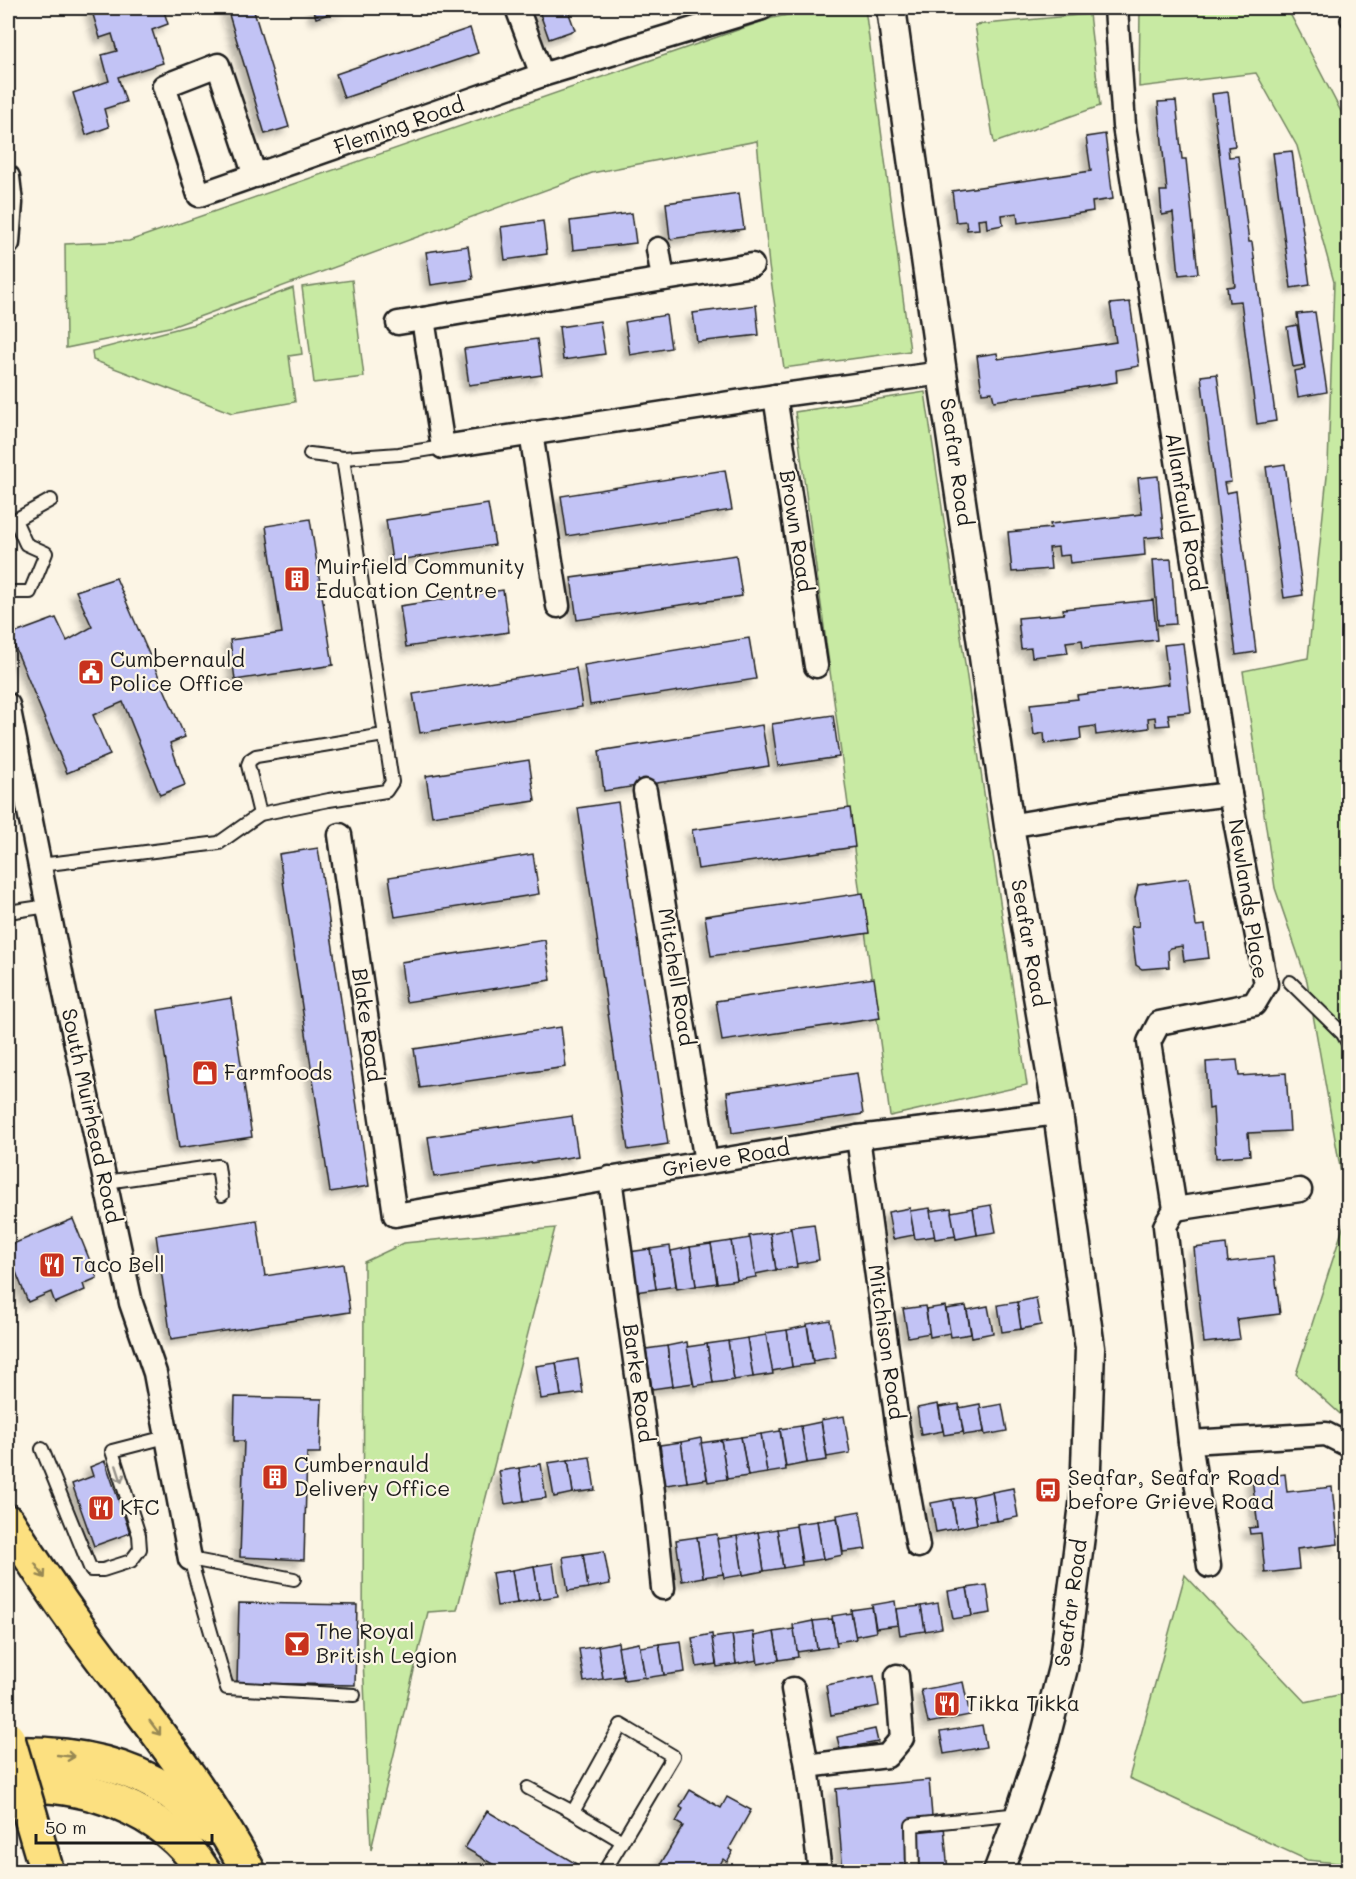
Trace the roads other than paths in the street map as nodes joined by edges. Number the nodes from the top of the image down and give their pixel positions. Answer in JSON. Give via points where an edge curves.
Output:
{"nodes":[{"id":1,"x":517,"y":8,"type":"edge"},
{"id":2,"x":762,"y":8,"type":"edge"},
{"id":3,"x":891,"y":8,"type":"edge"},
{"id":4,"x":1116,"y":8,"type":"edge"},
{"id":5,"x":542,"y":75,"type":"junction"},
{"id":6,"x":255,"y":176,"type":"junction"},
{"id":7,"x":8,"y":177,"type":"edge"},
{"id":8,"x":8,"y":243,"type":"edge"},
{"id":9,"x":658,"y":249,"type":"dead end"},
{"id":10,"x":752,"y":265,"type":"dead end"},
{"id":11,"x":663,"y":279,"type":"junction"},
{"id":12,"x":423,"y":320,"type":"junction"},
{"id":13,"x":399,"y":323,"type":"dead end"},
{"id":14,"x":942,"y":373,"type":"junction"},
{"id":15,"x":775,"y":396,"type":"junction"},
{"id":16,"x":531,"y":433,"type":"junction"},
{"id":17,"x":443,"y":447,"type":"junction"},
{"id":18,"x":310,"y":454,"type":"dead end"},
{"id":19,"x":343,"y":458,"type":"junction"},
{"id":20,"x":51,"y":500,"type":"dead end"},
{"id":21,"x":8,"y":592,"type":"edge"},
{"id":22,"x":558,"y":606,"type":"dead end"},
{"id":23,"x":816,"y":666,"type":"dead end"},
{"id":24,"x":8,"y":706,"type":"edge"},
{"id":25,"x":384,"y":735,"type":"junction"},
{"id":26,"x":645,"y":791,"type":"dead end"},
{"id":27,"x":1230,"y":794,"type":"junction"},
{"id":28,"x":260,"y":814,"type":"junction"},
{"id":29,"x":1010,"y":826,"type":"junction"},
{"id":30,"x":340,"y":836,"type":"dead end"},
{"id":31,"x":40,"y":865,"type":"junction"},
{"id":32,"x":48,"y":906,"type":"junction"},
{"id":33,"x":8,"y":912,"type":"edge"},
{"id":34,"x":1290,"y":982,"type":"dead end"},
{"id":35,"x":1348,"y":1043,"type":"edge"},
{"id":36,"x":1058,"y":1113,"type":"junction"},
{"id":37,"x":858,"y":1137,"type":"junction"},
{"id":38,"x":706,"y":1162,"type":"junction"},
{"id":39,"x":610,"y":1178,"type":"junction"},
{"id":40,"x":106,"y":1182,"type":"junction"},
{"id":41,"x":1300,"y":1190,"type":"dead end"},
{"id":42,"x":222,"y":1195,"type":"dead end"},
{"id":43,"x":1175,"y":1209,"type":"junction"},
{"id":44,"x":395,"y":1215,"type":"joint"},
{"id":45,"x":166,"y":1437,"type":"junction"},
{"id":46,"x":1190,"y":1442,"type":"junction"},
{"id":47,"x":1348,"y":1444,"type":"edge"},
{"id":48,"x":42,"y":1449,"type":"dead end"},
{"id":49,"x":8,"y":1522,"type":"edge"},
{"id":50,"x":918,"y":1546,"type":"dead end"},
{"id":51,"x":190,"y":1559,"type":"junction"},
{"id":52,"x":1209,"y":1566,"type":"dead end"},
{"id":53,"x":294,"y":1579,"type":"dead end"},
{"id":54,"x":663,"y":1588,"type":"dead end"},
{"id":55,"x":897,"y":1676,"type":"dead end"},
{"id":56,"x":793,"y":1689,"type":"dead end"},
{"id":57,"x":354,"y":1695,"type":"dead end"},
{"id":58,"x":8,"y":1739,"type":"edge"},
{"id":59,"x":8,"y":1754,"type":"edge"},
{"id":60,"x":807,"y":1766,"type":"junction"},
{"id":61,"x":8,"y":1782,"type":"edge"},
{"id":62,"x":8,"y":1787,"type":"edge"},
{"id":63,"x":528,"y":1788,"type":"dead end"},
{"id":64,"x":573,"y":1812,"type":"junction"},
{"id":65,"x":1020,"y":1814,"type":"junction"},
{"id":66,"x":622,"y":1841,"type":"junction"},
{"id":67,"x":30,"y":1872,"type":"edge"},
{"id":68,"x":47,"y":1872,"type":"edge"},
{"id":69,"x":204,"y":1872,"type":"edge"},
{"id":70,"x":247,"y":1872,"type":"edge"},
{"id":71,"x":604,"y":1872,"type":"edge"},
{"id":72,"x":820,"y":1872,"type":"edge"},
{"id":73,"x":913,"y":1872,"type":"edge"},
{"id":74,"x":998,"y":1872,"type":"edge"}],
"edges":[{"from":1,"to":5,"type":"street"},
{"from":2,"to":5,"type":"street","name":"Fleming Road"},
{"from":3,"to":14,"type":"street","name":"Seafar Road"},
{"from":4,"to":27,"type":"street","name":"Allanfauld Road","via":[[1124,126]]},
{"from":5,"to":6,"type":"street","name":"Fleming Road"},
{"from":6,"to":6,"type":"street","name":"Fleming Road","via":[[199,195],[164,86],[218,65]]},
{"from":7,"to":8,"type":"street"},
{"from":9,"to":11,"type":"street"},
{"from":10,"to":11,"type":"street"},
{"from":11,"to":12,"type":"street"},
{"from":12,"to":13,"type":"street"},
{"from":12,"to":17,"type":"street"},
{"from":14,"to":15,"type":"street"},
{"from":14,"to":29,"type":"street","name":"Seafar Road"},
{"from":15,"to":16,"type":"street"},
{"from":15,"to":23,"type":"street","name":"Brown Road"},
{"from":16,"to":17,"type":"street"},
{"from":16,"to":22,"type":"street"},
{"from":17,"to":19,"type":"lane"},
{"from":18,"to":19,"type":"lane"},
{"from":19,"to":25,"type":"lane"},
{"from":20,"to":21,"type":"lane","via":[[15,520],[26,544],[46,553],[30,592]]},
{"from":24,"to":31,"type":"street","name":"South Muirhead Road"},
{"from":25,"to":28,"type":"lane","via":[[392,782],[386,791]]},
{"from":25,"to":28,"type":"lane","via":[[256,756],[248,765]]},
{"from":26,"to":38,"type":"street","name":"Mitchell Road"},
{"from":27,"to":29,"type":"street"},
{"from":27,"to":43,"type":"street","name":"Newlands Place","via":[[1266,984],[1254,1004],[1159,1023],[1149,1042]]},
{"from":28,"to":31,"type":"lane","via":[[219,843]]},
{"from":29,"to":36,"type":"street","name":"Seafar Road"},
{"from":30,"to":44,"type":"street","name":"Blake Road"},
{"from":31,"to":32,"type":"street","name":"South Muirhead Road"},
{"from":32,"to":33,"type":"lane"},
{"from":32,"to":40,"type":"street","name":"South Muirhead Road"},
{"from":34,"to":35,"type":"lane"},
{"from":36,"to":37,"type":"street","name":"Grieve Road"},
{"from":36,"to":65,"type":"street","name":"Seafar Road","via":[[1090,1348],[1085,1497],[1063,1668]]},
{"from":37,"to":38,"type":"street","name":"Grieve Road"},
{"from":37,"to":50,"type":"street","name":"Mitchison Road","via":[[901,1452]]},
{"from":38,"to":39,"type":"street","name":"Grieve Road"},
{"from":39,"to":44,"type":"street","name":"Grieve Road"},
{"from":39,"to":54,"type":"street","name":"Barke Road"},
{"from":40,"to":42,"type":"lane","via":[[218,1166]]},
{"from":40,"to":45,"type":"street","name":"South Muirhead Road","via":[[131,1303],[155,1373]]},
{"from":41,"to":43,"type":"street"},
{"from":43,"to":46,"type":"street","name":"Newlands Place","via":[[1165,1226]]},
{"from":45,"to":48,"type":"lane","one_way":true,"via":[[112,1451],[139,1535],[140,1550],[131,1561],[103,1570],[91,1570]]},
{"from":45,"to":51,"type":"street","name":"South Muirhead Road"},
{"from":46,"to":47,"type":"street","via":[[1326,1434]]},
{"from":46,"to":52,"type":"street","name":"Newlands Place"},
{"from":49,"to":70,"type":"main road","one_way":true,"via":[[81,1631],[179,1761],[226,1830]]},
{"from":51,"to":53,"type":"lane"},
{"from":51,"to":57,"type":"lane","via":[[227,1688]]},
{"from":55,"to":60,"type":"street","via":[[902,1738],[887,1756]]},
{"from":56,"to":60,"type":"street"},
{"from":58,"to":68,"type":"main road","bridge":true},
{"from":59,"to":70,"type":"main road","one_way":true,"via":[[75,1756],[147,1779],[213,1829]]},
{"from":60,"to":72,"type":"street"},
{"from":61,"to":67,"type":"main road"},
{"from":62,"to":69,"type":"main road","via":[[66,1786],[128,1806],[184,1847]]},
{"from":63,"to":64,"type":"lane"},
{"from":64,"to":66,"type":"lane"},
{"from":64,"to":66,"type":"lane","via":[[621,1725],[673,1756]]},
{"from":65,"to":73,"type":"lane","via":[[912,1825]]},
{"from":65,"to":74,"type":"street","name":"Seafar Road"},
{"from":66,"to":71,"type":"lane"}]}
